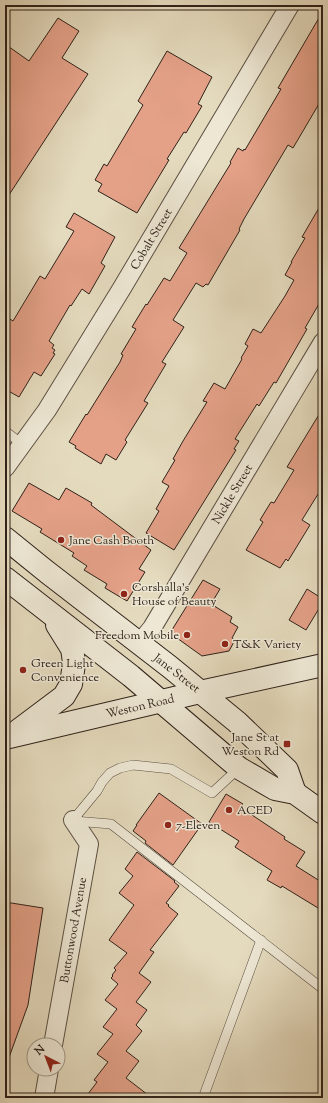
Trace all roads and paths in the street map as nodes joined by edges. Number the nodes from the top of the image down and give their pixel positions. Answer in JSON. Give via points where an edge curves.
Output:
{"nodes":[{"id":1,"x":290,"y":5,"type":"edge"},
{"id":2,"x":323,"y":342,"type":"edge"},
{"id":3,"x":5,"y":431,"type":"edge"},
{"id":4,"x":22,"y":444,"type":"junction"},
{"id":5,"x":5,"y":468,"type":"edge"},
{"id":6,"x":5,"y":538,"type":"edge"},
{"id":7,"x":5,"y":578,"type":"edge"},
{"id":8,"x":50,"y":614,"type":"junction"},
{"id":9,"x":139,"y":644,"type":"junction"},
{"id":10,"x":323,"y":665,"type":"edge"},
{"id":11,"x":200,"y":692,"type":"junction"},
{"id":12,"x":162,"y":701,"type":"junction"},
{"id":13,"x":7,"y":737,"type":"edge"},
{"id":14,"x":239,"y":768,"type":"junction"},
{"id":15,"x":295,"y":793,"type":"junction"},
{"id":16,"x":323,"y":813,"type":"edge"},
{"id":17,"x":72,"y":820,"type":"junction"},
{"id":18,"x":260,"y":940,"type":"junction"},
{"id":19,"x":323,"y":989,"type":"edge"},
{"id":20,"x":54,"y":1037,"type":"edge"},
{"id":21,"x":48,"y":1077,"type":"edge"},
{"id":22,"x":44,"y":1098,"type":"edge"},
{"id":23,"x":203,"y":1098,"type":"edge"}],
"edges":[{"from":1,"to":4,"type":"street","name":"Cobalt Street","via":[[122,288],[47,410]]},
{"from":2,"to":9,"type":"street","name":"Nickle Street","via":[[152,628]]},
{"from":3,"to":4,"type":"lane"},
{"from":4,"to":5,"type":"street","name":"Cobalt Street"},
{"from":6,"to":9,"type":"main road","name":"Jane Street"},
{"from":7,"to":8,"type":"main road"},
{"from":8,"to":12,"type":"main road"},
{"from":8,"to":13,"type":"main road","via":[[66,638],[73,655],[71,684],[64,696]]},
{"from":9,"to":11,"type":"main road","name":"Jane Street"},
{"from":10,"to":11,"type":"main road","name":"Weston Road"},
{"from":11,"to":12,"type":"main road","name":"Weston Road"},
{"from":11,"to":15,"type":"main road","name":"Jane Street","via":[[237,722],[287,770]]},
{"from":12,"to":13,"type":"main road","name":"Weston Road"},
{"from":12,"to":14,"type":"main road"},
{"from":14,"to":15,"type":"main road","via":[[275,789]]},
{"from":14,"to":17,"type":"lane","via":[[212,793],[171,769],[132,765],[120,768],[110,773]]},
{"from":15,"to":16,"type":"main road"},
{"from":17,"to":18,"type":"lane","via":[[110,824]]},
{"from":17,"to":20,"type":"street","name":"Buttonwood Avenue","via":[[89,844]]},
{"from":18,"to":19,"type":"lane"},
{"from":18,"to":23,"type":"lane"},
{"from":21,"to":22,"type":"street"}]}
